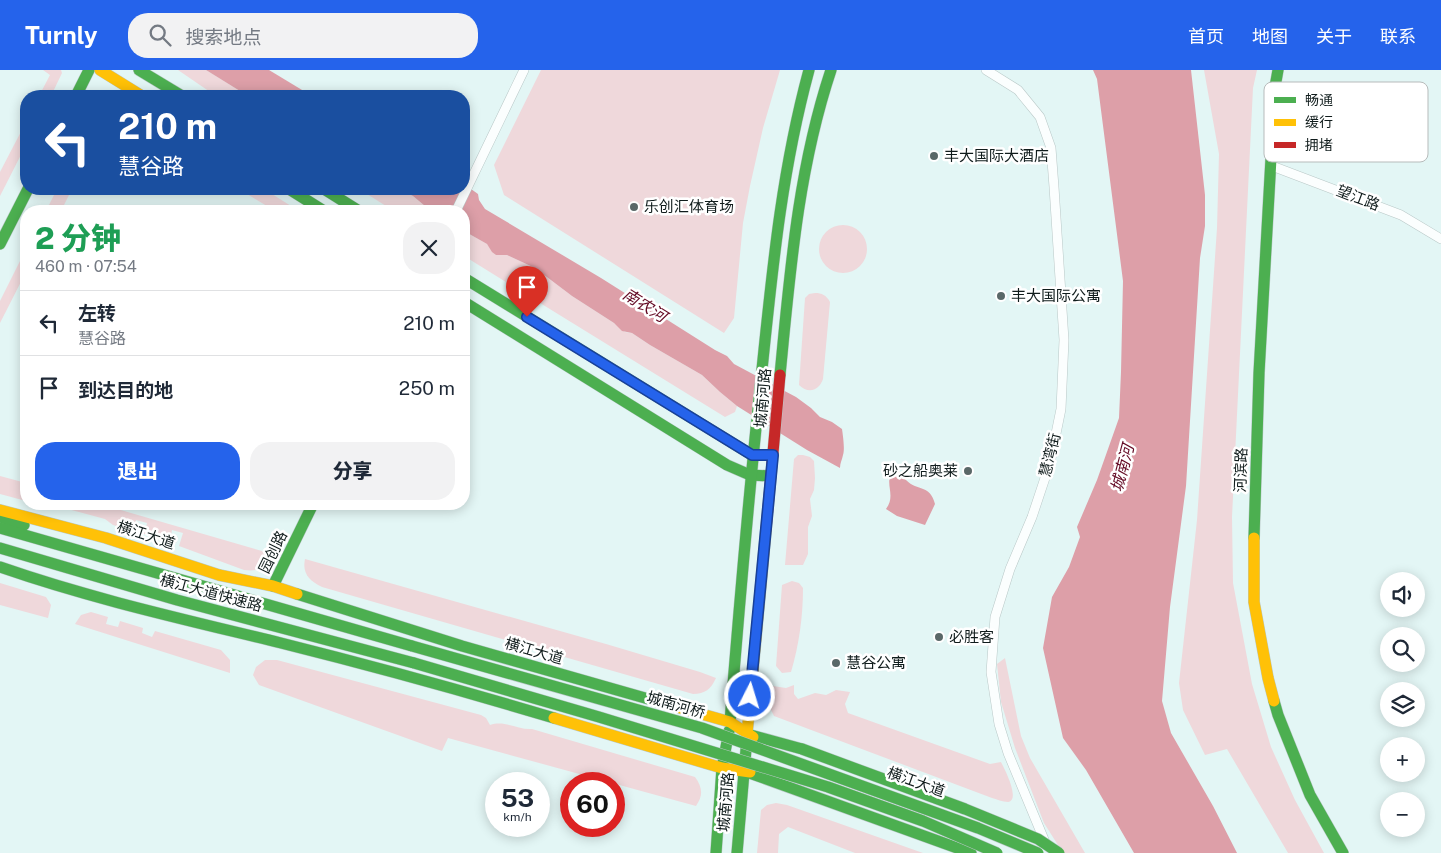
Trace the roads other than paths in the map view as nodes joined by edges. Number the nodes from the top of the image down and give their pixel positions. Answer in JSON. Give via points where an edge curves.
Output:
{"nodes":[{"id":1,"x":89,"y":70,"type":"edge"},
{"id":2,"x":100,"y":70,"type":"edge"},
{"id":3,"x":139,"y":70,"type":"edge"},
{"id":4,"x":524,"y":70,"type":"edge"},
{"id":5,"x":809,"y":70,"type":"edge"},
{"id":6,"x":831,"y":70,"type":"edge"},
{"id":7,"x":986,"y":70,"type":"edge"},
{"id":8,"x":79,"y":90,"type":"edge"},
{"id":9,"x":132,"y":90,"type":"edge"},
{"id":10,"x":172,"y":90,"type":"edge"},
{"id":11,"x":1272,"y":162,"type":"edge"},
{"id":12,"x":1272,"y":166,"type":"junction"},
{"id":13,"x":470,"y":183,"type":"edge"},
{"id":14,"x":25,"y":195,"type":"edge"},
{"id":15,"x":299,"y":195,"type":"edge"},
{"id":16,"x":334,"y":195,"type":"edge"},
{"id":17,"x":314,"y":205,"type":"edge"},
{"id":18,"x":349,"y":205,"type":"edge"},
{"id":19,"x":1441,"y":239,"type":"edge"},
{"id":20,"x":0,"y":244,"type":"edge"},
{"id":21,"x":470,"y":282,"type":"edge"},
{"id":22,"x":470,"y":306,"type":"edge"},
{"id":23,"x":752,"y":455,"type":"junction"},
{"id":24,"x":773,"y":455,"type":"junction"},
{"id":25,"x":750,"y":475,"type":"junction"},
{"id":26,"x":771,"y":476,"type":"junction"},
{"id":27,"x":0,"y":510,"type":"edge"},
{"id":28,"x":310,"y":510,"type":"edge"},
{"id":29,"x":0,"y":517,"type":"edge"},
{"id":30,"x":0,"y":528,"type":"edge"},
{"id":31,"x":0,"y":548,"type":"edge"},
{"id":32,"x":0,"y":558,"type":"edge"},
{"id":33,"x":0,"y":567,"type":"edge"},
{"id":34,"x":174,"y":578,"type":"junction"},
{"id":35,"x":273,"y":586,"type":"junction"},
{"id":36,"x":177,"y":600,"type":"junction"},
{"id":37,"x":412,"y":646,"type":"joint"},
{"id":38,"x":730,"y":722,"type":"junction"},
{"id":39,"x":747,"y":734,"type":"junction"},
{"id":40,"x":722,"y":768,"type":"junction"},
{"id":41,"x":744,"y":771,"type":"junction"},
{"id":42,"x":1049,"y":852,"type":"edge"},
{"id":43,"x":716,"y":853,"type":"edge"},
{"id":44,"x":736,"y":853,"type":"edge"},
{"id":45,"x":971,"y":853,"type":"edge"},
{"id":46,"x":984,"y":853,"type":"edge"},
{"id":47,"x":997,"y":853,"type":"edge"},
{"id":48,"x":1343,"y":853,"type":"edge"}],
"edges":[{"from":1,"to":8,"type":"main road"},
{"from":2,"to":9,"type":"main road"},
{"from":3,"to":10,"type":"main road"},
{"from":4,"to":13,"type":"street"},
{"from":5,"to":23,"type":"main road","name":"城南河路","via":[[788,149]]},
{"from":6,"to":24,"type":"main road","name":"城南河路","via":[[814,123],[796,222]]},
{"from":7,"to":42,"type":"street","name":"慧湾街","via":[[1018,90],[1040,118],[1051,148],[1064,340],[1061,409],[1050,463],[995,617],[991,672],[998,724]]},
{"from":11,"to":12,"type":"main road","name":"河滨路"},
{"from":12,"to":19,"type":"street","name":"望江路","via":[[1401,215]]},
{"from":12,"to":48,"type":"main road","name":"河滨路","via":[[1259,374],[1254,602],[1278,714],[1310,795]]},
{"from":14,"to":20,"type":"main road"},
{"from":15,"to":17,"type":"main road"},
{"from":16,"to":18,"type":"main road"},
{"from":21,"to":23,"type":"main road"},
{"from":22,"to":25,"type":"main road","via":[[727,465]]},
{"from":23,"to":24,"type":"main road"},
{"from":23,"to":25,"type":"main road","name":"城南河路"},
{"from":24,"to":26,"type":"main road","name":"城南河路"},
{"from":25,"to":26,"type":"main road"},
{"from":25,"to":38,"type":"main road","name":"城南河路"},
{"from":26,"to":39,"type":"main road","name":"城南河路"},
{"from":27,"to":35,"type":"main road","name":"横江大道","via":[[106,538],[219,575]]},
{"from":28,"to":35,"type":"main road","name":"园创路"},
{"from":29,"to":34,"type":"main road"},
{"from":30,"to":34,"type":"main road","name":"横江大道快速路"},
{"from":31,"to":36,"type":"main road","name":"横江大道快速路"},
{"from":32,"to":36,"type":"main road"},
{"from":33,"to":40,"type":"main road","via":[[174,618],[451,687]]},
{"from":34,"to":37,"type":"main road","name":"横江大道快速路"},
{"from":35,"to":38,"type":"main road","name":"横江大道","via":[[472,649]]},
{"from":36,"to":47,"type":"main road","name":"横江大道快速路","bridge":true,"via":[[414,663],[828,787],[923,821]]},
{"from":37,"to":42,"type":"main road","name":"城南河桥","bridge":true,"via":[[702,728]]},
{"from":38,"to":39,"type":"main road","name":"横江大道"},
{"from":38,"to":40,"type":"main road","name":"城南河路"},
{"from":39,"to":41,"type":"main road","name":"城南河路"},
{"from":39,"to":42,"type":"main road","name":"横江大道","via":[[772,746],[949,809]]},
{"from":39,"to":42,"type":"main road","bridge":true,"via":[[802,749],[965,809],[1038,839]]},
{"from":40,"to":41,"type":"main road"},
{"from":40,"to":43,"type":"main road","name":"城南河路"},
{"from":41,"to":44,"type":"main road","name":"城南河路"},
{"from":41,"to":45,"type":"main road"},
{"from":41,"to":46,"type":"main road","via":[[792,782]]}]}
